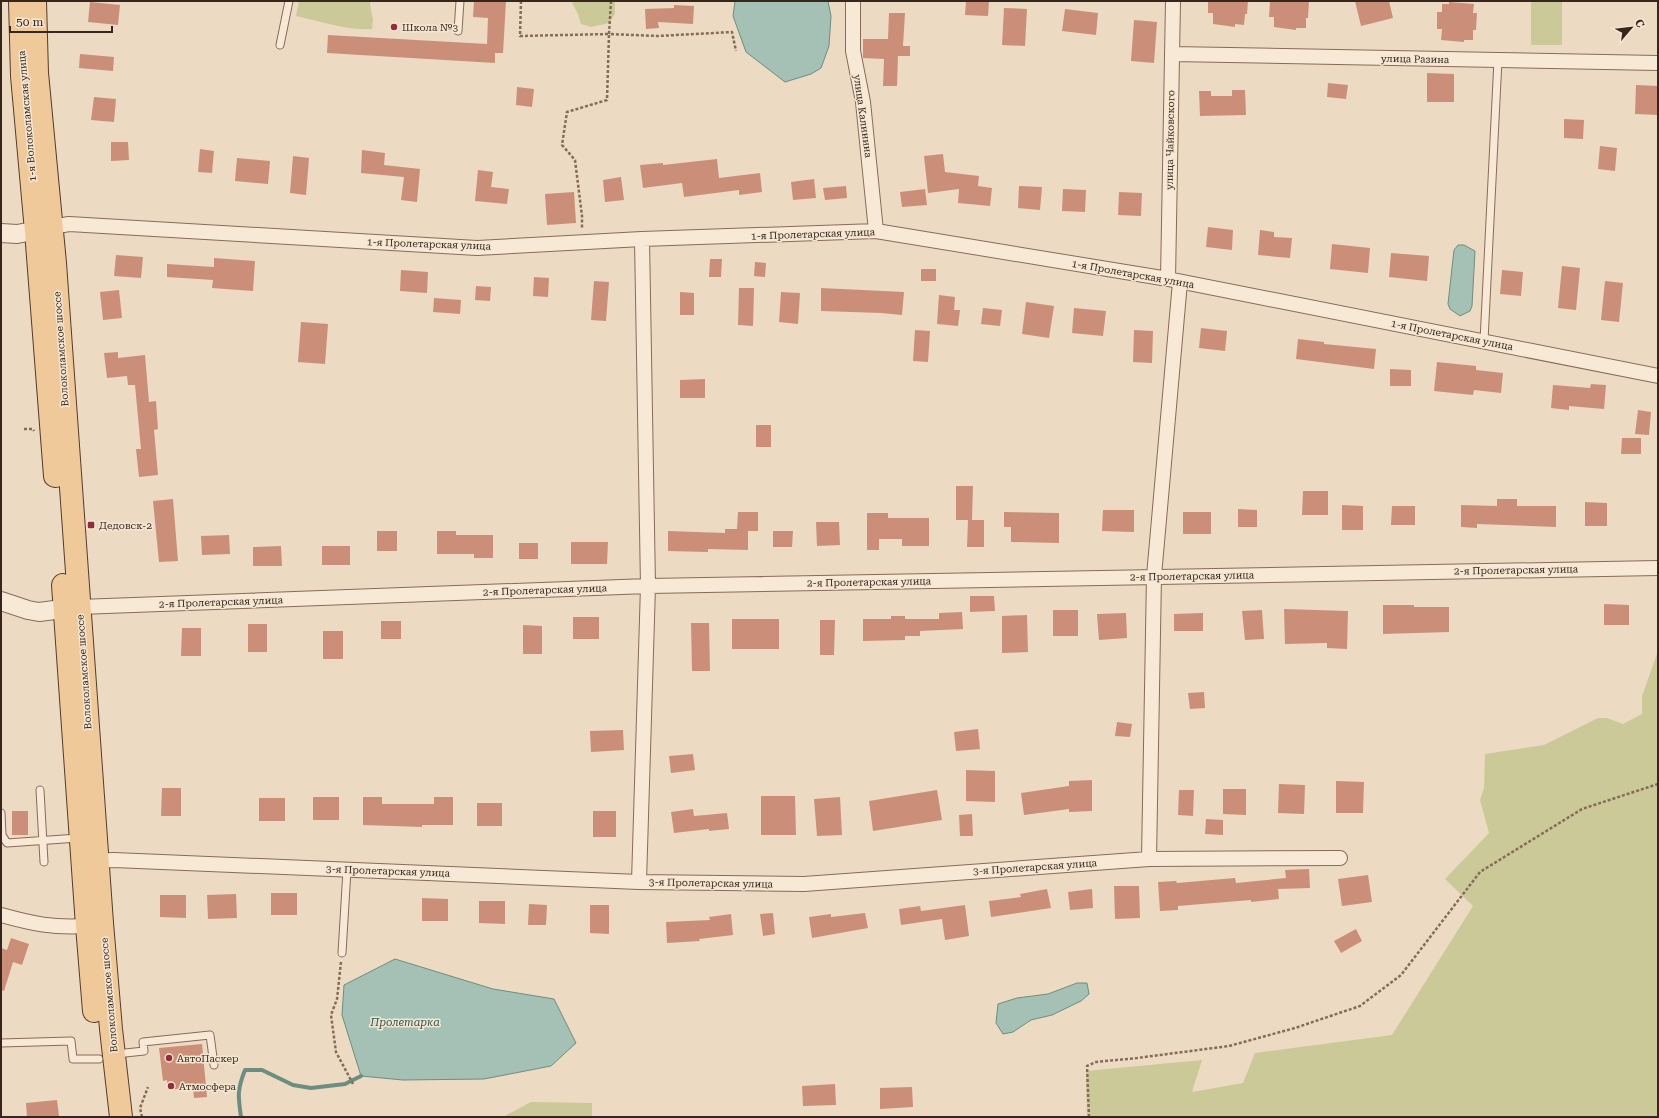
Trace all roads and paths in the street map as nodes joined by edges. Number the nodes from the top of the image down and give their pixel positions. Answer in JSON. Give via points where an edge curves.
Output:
{"nodes":[{"id":1,"x":20,"y":1,"type":"edge"},
{"id":2,"x":35,"y":1,"type":"edge"},
{"id":3,"x":289,"y":1,"type":"edge"},
{"id":4,"x":460,"y":1,"type":"edge"},
{"id":5,"x":521,"y":1,"type":"edge"},
{"id":6,"x":611,"y":1,"type":"edge"},
{"id":7,"x":853,"y":1,"type":"edge"},
{"id":8,"x":1173,"y":1,"type":"edge"},
{"id":9,"x":458,"y":31,"type":"dead end"},
{"id":10,"x":609,"y":34,"type":"junction"},
{"id":11,"x":280,"y":45,"type":"dead end"},
{"id":12,"x":736,"y":51,"type":"dead end"},
{"id":13,"x":1172,"y":54,"type":"junction"},
{"id":14,"x":1498,"y":60,"type":"junction"},
{"id":15,"x":1658,"y":63,"type":"edge"},
{"id":16,"x":44,"y":229,"type":"junction"},
{"id":17,"x":876,"y":231,"type":"junction"},
{"id":18,"x":1,"y":233,"type":"edge"},
{"id":19,"x":642,"y":239,"type":"junction"},
{"id":20,"x":582,"y":242,"type":"junction"},
{"id":21,"x":1174,"y":281,"type":"junction"},
{"id":22,"x":1484,"y":341,"type":"junction"},
{"id":23,"x":1658,"y":376,"type":"edge"},
{"id":24,"x":1658,"y":568,"type":"edge"},
{"id":25,"x":1154,"y":576,"type":"junction"},
{"id":26,"x":648,"y":586,"type":"junction"},
{"id":27,"x":1,"y":601,"type":"edge"},
{"id":28,"x":72,"y":608,"type":"junction"},
{"id":29,"x":1658,"y":784,"type":"edge"},
{"id":30,"x":40,"y":790,"type":"dead end"},
{"id":31,"x":1,"y":813,"type":"edge"},
{"id":32,"x":2,"y":836,"type":"edge"},
{"id":33,"x":80,"y":838,"type":"junction"},
{"id":34,"x":43,"y":841,"type":"junction"},
{"id":35,"x":1340,"y":858,"type":"dead end"},
{"id":36,"x":1149,"y":859,"type":"junction"},
{"id":37,"x":44,"y":862,"type":"dead end"},
{"id":38,"x":90,"y":862,"type":"junction"},
{"id":39,"x":347,"y":870,"type":"junction"},
{"id":40,"x":639,"y":882,"type":"junction"},
{"id":41,"x":1,"y":915,"type":"edge"},
{"id":42,"x":87,"y":926,"type":"junction"},
{"id":43,"x":342,"y":953,"type":"joint"},
{"id":44,"x":1,"y":1043,"type":"edge"},
{"id":45,"x":107,"y":1057,"type":"junction"},
{"id":46,"x":214,"y":1065,"type":"dead end"},
{"id":47,"x":353,"y":1084,"type":"dead end"},
{"id":48,"x":148,"y":1087,"type":"dead end"},
{"id":49,"x":106,"y":1117,"type":"edge"},
{"id":50,"x":121,"y":1117,"type":"edge"},
{"id":51,"x":142,"y":1117,"type":"edge"},
{"id":52,"x":1089,"y":1117,"type":"edge"}],
"edges":[{"from":1,"to":16,"type":"main road","name":"1-я Волоколамская улица","via":[[22,76]]},
{"from":2,"to":16,"type":"main road","name":"1-я Волоколамская улица"},
{"from":3,"to":11,"type":"lane"},
{"from":4,"to":9,"type":"lane"},
{"from":5,"to":10,"type":"path","via":[[520,36]]},
{"from":6,"to":10,"type":"path"},
{"from":7,"to":17,"type":"street","name":"улица Калинина","via":[[853,51],[863,102]]},
{"from":8,"to":13,"type":"street","name":"улица Чайковского"},
{"from":10,"to":12,"type":"path","via":[[658,36],[732,32]]},
{"from":10,"to":20,"type":"path","via":[[607,100],[567,112],[562,145],[575,160],[582,216]]},
{"from":13,"to":14,"type":"street","name":"улица Разина"},
{"from":13,"to":21,"type":"street","name":"улица Чайковского"},
{"from":14,"to":15,"type":"street","name":"улица Разина"},
{"from":14,"to":22,"type":"lane"},
{"from":16,"to":18,"type":"street","via":[[17,234]]},
{"from":16,"to":20,"type":"street","name":"1-я Пролетарская улица","via":[[69,224],[477,248]]},
{"from":16,"to":28,"type":"main road","name":"Волоколамское шоссе"},
{"from":17,"to":19,"type":"street","name":"1-я Пролетарская улица"},
{"from":17,"to":21,"type":"street","name":"1-я Пролетарская улица"},
{"from":19,"to":20,"type":"street","name":"1-я Пролетарская улица"},
{"from":19,"to":26,"type":"street"},
{"from":21,"to":22,"type":"street","name":"1-я Пролетарская улица"},
{"from":21,"to":25,"type":"street","name":"улица Чайковского"},
{"from":22,"to":23,"type":"street","name":"1-я Пролетарская улица"},
{"from":24,"to":25,"type":"street","name":"2-я Пролетарская улица"},
{"from":25,"to":26,"type":"street","name":"2-я Пролетарская улица"},
{"from":25,"to":36,"type":"street","name":"улица Чайковского"},
{"from":26,"to":28,"type":"street","name":"2-я Пролетарская улица"},
{"from":26,"to":40,"type":"street"},
{"from":27,"to":28,"type":"street","via":[[39,612]]},
{"from":28,"to":33,"type":"main road","name":"Волоколамское шоссе"},
{"from":28,"to":38,"type":"main road","name":"Волоколамское шоссе"},
{"from":29,"to":52,"type":"path","via":[[1582,809],[1480,872],[1401,975],[1360,1006],[1295,1028],[1229,1046],[1096,1062],[1087,1066]]},
{"from":30,"to":34,"type":"lane"},
{"from":31,"to":32,"type":"lane"},
{"from":32,"to":34,"type":"lane","via":[[7,843]]},
{"from":33,"to":34,"type":"lane"},
{"from":33,"to":38,"type":"main road","name":"Волоколамское шоссе"},
{"from":34,"to":37,"type":"lane"},
{"from":35,"to":36,"type":"street","name":"3-я Пролетарская улица"},
{"from":36,"to":40,"type":"street","name":"3-я Пролетарская улица","via":[[804,884]]},
{"from":38,"to":39,"type":"street","name":"3-я Пролетарская улица","via":[[114,860]]},
{"from":38,"to":42,"type":"main road","name":"Волоколамское шоссе"},
{"from":38,"to":45,"type":"main road","name":"Волоколамское шоссе"},
{"from":39,"to":40,"type":"street","name":"3-я Пролетарская улица"},
{"from":39,"to":43,"type":"lane"},
{"from":41,"to":42,"type":"street","via":[[38,925]]},
{"from":42,"to":45,"type":"main road","name":"Волоколамское шоссе"},
{"from":43,"to":47,"type":"path","via":[[337,999],[331,1015],[336,1052]]},
{"from":44,"to":45,"type":"lane","via":[[71,1042],[73,1059]]},
{"from":45,"to":46,"type":"lane","via":[[144,1051],[143,1042],[210,1035]]},
{"from":45,"to":49,"type":"main road","name":"Волоколамское шоссе"},
{"from":45,"to":50,"type":"main road","name":"Волоколамское шоссе"},
{"from":48,"to":51,"type":"path","via":[[140,1108]]}]}
